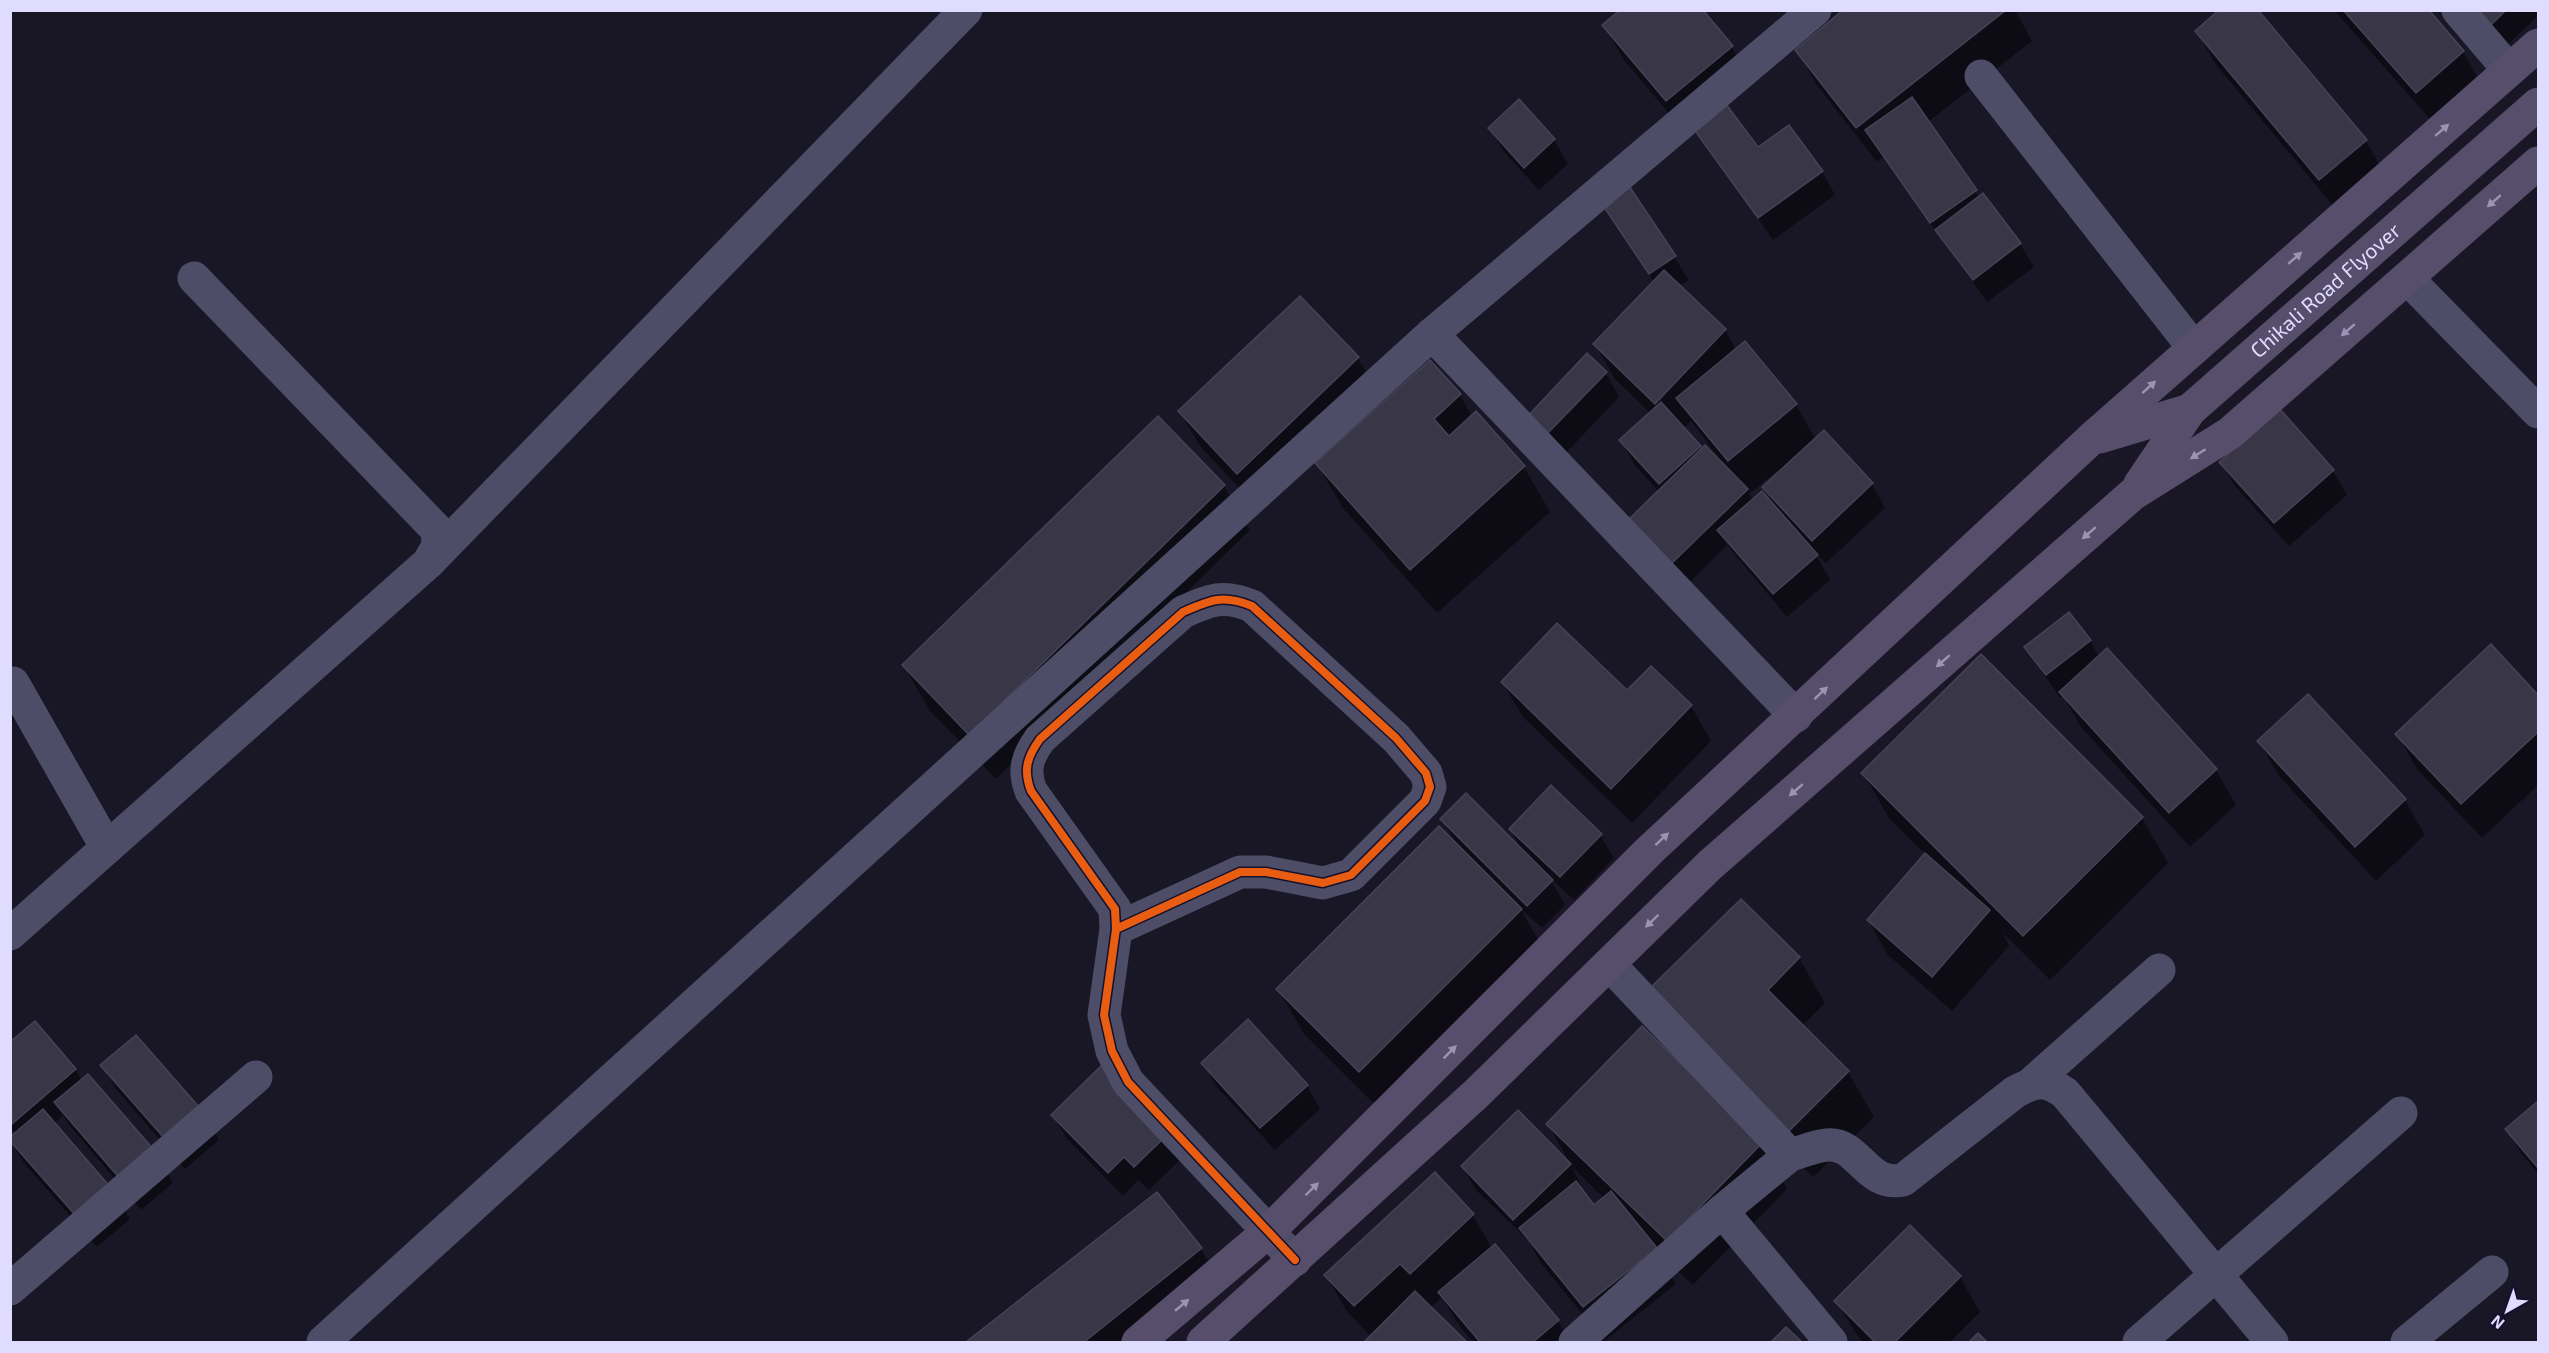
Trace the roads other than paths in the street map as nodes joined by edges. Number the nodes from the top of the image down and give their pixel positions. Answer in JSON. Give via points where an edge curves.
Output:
{"nodes":[{"id":1,"x":966,"y":10,"type":"edge"},
{"id":2,"x":1815,"y":10,"type":"edge"},
{"id":3,"x":2458,"y":10,"type":"edge"},
{"id":4,"x":2538,"y":45,"type":"edge"},
{"id":5,"x":2510,"y":70,"type":"junction"},
{"id":6,"x":1982,"y":76,"type":"dead end"},
{"id":7,"x":2538,"y":104,"type":"edge"},
{"id":8,"x":2538,"y":163,"type":"edge"},
{"id":9,"x":194,"y":278,"type":"dead end"},
{"id":10,"x":2407,"y":278,"type":"junction"},
{"id":11,"x":1432,"y":334,"type":"junction"},
{"id":12,"x":2193,"y":347,"type":"junction"},
{"id":13,"x":2190,"y":410,"type":"junction"},
{"id":14,"x":2538,"y":412,"type":"edge"},
{"id":15,"x":2090,"y":440,"type":"junction"},
{"id":16,"x":2133,"y":494,"type":"junction"},
{"id":17,"x":428,"y":563,"type":"junction"},
{"id":18,"x":13,"y":683,"type":"dead end"},
{"id":19,"x":1796,"y":716,"type":"junction"},
{"id":20,"x":107,"y":848,"type":"junction"},
{"id":21,"x":1575,"y":927,"type":"junction"},
{"id":22,"x":1116,"y":929,"type":"junction"},
{"id":23,"x":10,"y":934,"type":"edge"},
{"id":24,"x":1609,"y":964,"type":"junction"},
{"id":25,"x":2158,"y":970,"type":"dead end"},
{"id":26,"x":256,"y":1077,"type":"dead end"},
{"id":27,"x":2033,"y":1082,"type":"junction"},
{"id":28,"x":2401,"y":1113,"type":"dead end"},
{"id":29,"x":1790,"y":1155,"type":"junction"},
{"id":30,"x":1722,"y":1211,"type":"junction"},
{"id":31,"x":1270,"y":1230,"type":"junction"},
{"id":32,"x":1295,"y":1260,"type":"junction"},
{"id":33,"x":2492,"y":1272,"type":"dead end"},
{"id":34,"x":2217,"y":1275,"type":"junction"},
{"id":35,"x":10,"y":1289,"type":"edge"},
{"id":36,"x":323,"y":1342,"type":"edge"},
{"id":37,"x":1138,"y":1342,"type":"edge"},
{"id":38,"x":1203,"y":1342,"type":"edge"},
{"id":39,"x":1575,"y":1342,"type":"edge"},
{"id":40,"x":1831,"y":1342,"type":"edge"},
{"id":41,"x":2139,"y":1342,"type":"edge"},
{"id":42,"x":2272,"y":1342,"type":"edge"},
{"id":43,"x":2407,"y":1342,"type":"edge"}],
"edges":[{"from":1,"to":17,"type":"street"},
{"from":2,"to":11,"type":"street"},
{"from":3,"to":5,"type":"street"},
{"from":4,"to":5,"type":"main road"},
{"from":12,"to":5,"type":"main road","one_way":true},
{"from":6,"to":12,"type":"street"},
{"from":7,"to":13,"type":"main road","name":"Chikali Road Flyover"},
{"from":8,"to":10,"type":"main road","one_way":true},
{"from":9,"to":17,"type":"street","via":[[437,530],[438,546]]},
{"from":10,"to":14,"type":"street"},
{"from":10,"to":16,"type":"main road","one_way":true,"via":[[2230,433]]},
{"from":11,"to":19,"type":"street"},
{"from":11,"to":36,"type":"street"},
{"from":15,"to":12,"type":"main road","one_way":true},
{"from":13,"to":15,"type":"main road"},
{"from":13,"to":16,"type":"main road","name":"Chikali Road Flyover"},
{"from":19,"to":15,"type":"main road","one_way":true},
{"from":16,"to":24,"type":"main road","one_way":true,"via":[[1710,865]]},
{"from":17,"to":20,"type":"street"},
{"from":18,"to":20,"type":"street"},
{"from":21,"to":19,"type":"main road","one_way":true,"via":[[1649,852]]},
{"from":20,"to":23,"type":"street"},
{"from":21,"to":24,"type":"main road"},
{"from":31,"to":21,"type":"main road","one_way":true},
{"from":22,"to":22,"type":"street","via":[[1240,872],[1266,872],[1323,882],[1351,875],[1425,801],[1430,787],[1426,773],[1396,738],[1252,606],[1234,598],[1211,600],[1183,612],[1040,739],[1030,753],[1025,774],[1031,791],[1103,889],[1115,909]]},
{"from":22,"to":31,"type":"street","via":[[1104,1015],[1112,1051],[1128,1083]]},
{"from":24,"to":29,"type":"street"},
{"from":24,"to":32,"type":"main road","via":[[1476,1094]]},
{"from":25,"to":27,"type":"street"},
{"from":26,"to":35,"type":"street"},
{"from":27,"to":29,"type":"street","via":[[1903,1180],[1890,1182],[1876,1176],[1844,1147],[1827,1145]]},
{"from":27,"to":34,"type":"street","via":[[2052,1084],[2065,1093]]},
{"from":28,"to":34,"type":"street"},
{"from":29,"to":30,"type":"street"},
{"from":30,"to":39,"type":"street"},
{"from":30,"to":40,"type":"street"},
{"from":31,"to":32,"type":"street"},
{"from":37,"to":31,"type":"main road","one_way":true},
{"from":32,"to":38,"type":"main road"},
{"from":33,"to":43,"type":"street"},
{"from":34,"to":41,"type":"street"},
{"from":34,"to":42,"type":"street"}]}
